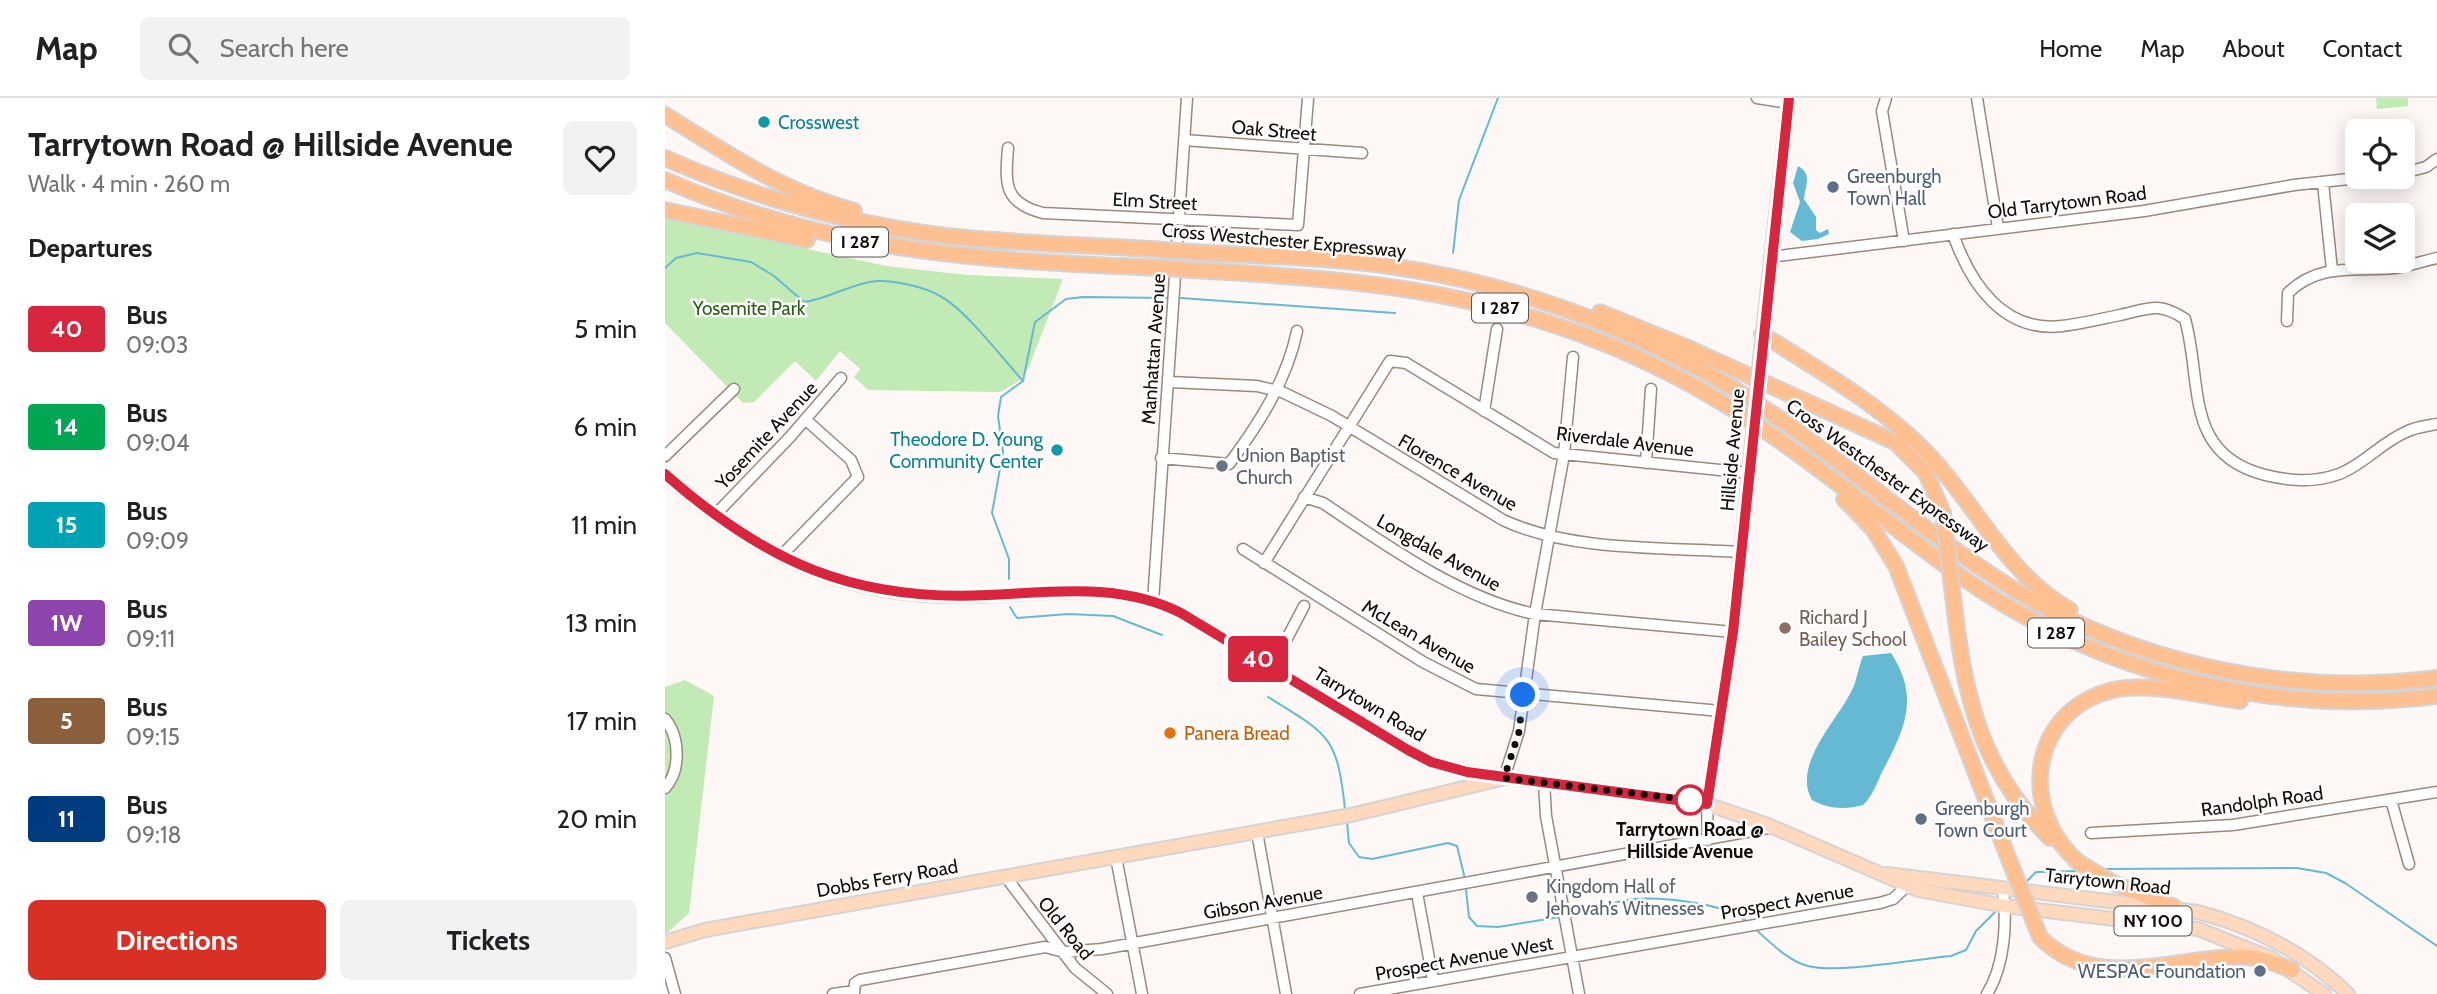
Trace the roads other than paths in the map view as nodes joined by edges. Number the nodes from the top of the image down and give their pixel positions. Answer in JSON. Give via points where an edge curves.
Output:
{"nodes":[{"id":1,"x":1187,"y":98,"type":"edge"},
{"id":2,"x":1308,"y":98,"type":"edge"},
{"id":3,"x":1757,"y":98,"type":"edge"},
{"id":4,"x":1886,"y":98,"type":"edge"},
{"id":5,"x":1976,"y":98,"type":"edge"},
{"id":6,"x":1789,"y":100,"type":"edge"},
{"id":7,"x":665,"y":115,"type":"edge"},
{"id":8,"x":1184,"y":140,"type":"junction"},
{"id":9,"x":1009,"y":148,"type":"dead end"},
{"id":10,"x":1304,"y":151,"type":"junction"},
{"id":11,"x":1362,"y":153,"type":"dead end"},
{"id":12,"x":665,"y":158,"type":"edge"},
{"id":13,"x":2437,"y":159,"type":"edge"},
{"id":14,"x":2415,"y":170,"type":"edge"},
{"id":15,"x":665,"y":180,"type":"edge"},
{"id":16,"x":2345,"y":180,"type":"edge"},
{"id":17,"x":2323,"y":183,"type":"junction"},
{"id":18,"x":665,"y":210,"type":"edge"},
{"id":19,"x":1179,"y":220,"type":"junction"},
{"id":20,"x":1998,"y":228,"type":"junction"},
{"id":21,"x":1953,"y":234,"type":"junction"},
{"id":22,"x":947,"y":236,"type":"junction"},
{"id":23,"x":1904,"y":242,"type":"junction"},
{"id":24,"x":945,"y":256,"type":"junction"},
{"id":25,"x":1770,"y":257,"type":"junction"},
{"id":26,"x":2437,"y":258,"type":"edge"},
{"id":27,"x":1416,"y":270,"type":"junction"},
{"id":28,"x":2332,"y":270,"type":"junction"},
{"id":29,"x":2287,"y":321,"type":"dead end"},
{"id":30,"x":1497,"y":328,"type":"dead end"},
{"id":31,"x":1297,"y":331,"type":"dead end"},
{"id":32,"x":1762,"y":334,"type":"junction"},
{"id":33,"x":1573,"y":357,"type":"dead end"},
{"id":34,"x":841,"y":378,"type":"dead end"},
{"id":35,"x":1170,"y":382,"type":"junction"},
{"id":36,"x":734,"y":389,"type":"dead end"},
{"id":37,"x":1651,"y":389,"type":"dead end"},
{"id":38,"x":1275,"y":391,"type":"junction"},
{"id":39,"x":1484,"y":411,"type":"junction"},
{"id":40,"x":806,"y":420,"type":"junction"},
{"id":41,"x":2437,"y":424,"type":"edge"},
{"id":42,"x":1348,"y":427,"type":"junction"},
{"id":43,"x":1781,"y":441,"type":"junction"},
{"id":44,"x":1564,"y":454,"type":"junction"},
{"id":45,"x":665,"y":456,"type":"edge"},
{"id":46,"x":1161,"y":458,"type":"junction"},
{"id":47,"x":1646,"y":463,"type":"junction"},
{"id":48,"x":1749,"y":473,"type":"junction"},
{"id":49,"x":665,"y":474,"type":"edge"},
{"id":50,"x":1304,"y":497,"type":"junction"},
{"id":51,"x":716,"y":514,"type":"junction"},
{"id":52,"x":1548,"y":536,"type":"junction"},
{"id":53,"x":1243,"y":549,"type":"dead end"},
{"id":54,"x":1742,"y":552,"type":"junction"},
{"id":55,"x":781,"y":556,"type":"junction"},
{"id":56,"x":1264,"y":563,"type":"junction"},
{"id":57,"x":1153,"y":602,"type":"junction"},
{"id":58,"x":1304,"y":606,"type":"dead end"},
{"id":59,"x":1535,"y":614,"type":"junction"},
{"id":60,"x":1733,"y":632,"type":"junction"},
{"id":61,"x":2156,"y":653,"type":"junction"},
{"id":62,"x":1272,"y":667,"type":"junction"},
{"id":63,"x":2437,"y":678,"type":"edge"},
{"id":64,"x":1523,"y":695,"type":"junction"},
{"id":65,"x":2437,"y":696,"type":"edge"},
{"id":66,"x":2382,"y":701,"type":"junction"},
{"id":67,"x":1721,"y":711,"type":"junction"},
{"id":68,"x":665,"y":719,"type":"edge"},
{"id":69,"x":1504,"y":778,"type":"junction"},
{"id":70,"x":1544,"y":782,"type":"junction"},
{"id":71,"x":665,"y":788,"type":"edge"},
{"id":72,"x":2437,"y":792,"type":"edge"},
{"id":73,"x":2391,"y":800,"type":"junction"},
{"id":74,"x":1707,"y":804,"type":"junction"},
{"id":75,"x":1773,"y":827,"type":"junction"},
{"id":76,"x":1257,"y":832,"type":"junction"},
{"id":77,"x":2091,"y":833,"type":"dead end"},
{"id":78,"x":1708,"y":840,"type":"junction"},
{"id":79,"x":1116,"y":857,"type":"junction"},
{"id":80,"x":2409,"y":864,"type":"dead end"},
{"id":81,"x":2082,"y":866,"type":"junction"},
{"id":82,"x":1557,"y":868,"type":"junction"},
{"id":83,"x":1883,"y":873,"type":"junction"},
{"id":84,"x":1005,"y":876,"type":"junction"},
{"id":85,"x":1916,"y":876,"type":"junction"},
{"id":86,"x":1907,"y":887,"type":"junction"},
{"id":87,"x":2003,"y":889,"type":"junction"},
{"id":88,"x":1417,"y":893,"type":"junction"},
{"id":89,"x":2005,"y":906,"type":"junction"},
{"id":90,"x":2174,"y":907,"type":"junction"},
{"id":91,"x":1273,"y":918,"type":"junction"},
{"id":92,"x":665,"y":942,"type":"edge"},
{"id":93,"x":1133,"y":943,"type":"junction"},
{"id":94,"x":1061,"y":952,"type":"junction"},
{"id":95,"x":1573,"y":957,"type":"junction"},
{"id":96,"x":665,"y":958,"type":"edge"},
{"id":97,"x":2292,"y":970,"type":"junction"},
{"id":98,"x":1433,"y":980,"type":"junction"},
{"id":99,"x":855,"y":992,"type":"edge"},
{"id":100,"x":675,"y":994,"type":"edge"},
{"id":101,"x":833,"y":994,"type":"edge"},
{"id":102,"x":1107,"y":994,"type":"edge"},
{"id":103,"x":1142,"y":994,"type":"edge"},
{"id":104,"x":1286,"y":994,"type":"edge"},
{"id":105,"x":1360,"y":994,"type":"edge"},
{"id":106,"x":1579,"y":994,"type":"edge"},
{"id":107,"x":1987,"y":994,"type":"edge"},
{"id":108,"x":2324,"y":994,"type":"edge"},
{"id":109,"x":2349,"y":994,"type":"edge"}],
"edges":[{"from":1,"to":8,"type":"street","name":"Manhattan Avenue"},
{"from":2,"to":10,"type":"street"},
{"from":3,"to":6,"type":"street"},
{"from":4,"to":23,"type":"street","via":[[1882,111]]},
{"from":5,"to":20,"type":"street"},
{"from":6,"to":25,"type":"main road","name":"Hillside Avenue"},
{"from":7,"to":22,"type":"highway","via":[[735,161],[787,188]]},
{"from":8,"to":10,"type":"street","name":"Oak Street"},
{"from":8,"to":19,"type":"street","name":"Manhattan Avenue"},
{"from":9,"to":19,"type":"street","name":"Elm Street","via":[[1009,192],[1025,208],[1043,213]]},
{"from":10,"to":11,"type":"street","name":"Oak Street"},
{"from":10,"to":19,"type":"street","name":"Elm Street","via":[[1298,225]]},
{"from":12,"to":22,"type":"highway","name":"Cross Westchester Expressway","number":"I 287","via":[[798,206]]},
{"from":13,"to":14,"type":"street"},
{"from":15,"to":24,"type":"highway","name":"Cross Westchester Expressway","number":"I 287","via":[[793,226]]},
{"from":16,"to":17,"type":"street","name":"Old Tarrytown Road"},
{"from":17,"to":20,"type":"street","name":"Old Tarrytown Road"},
{"from":17,"to":28,"type":"street"},
{"from":18,"to":24,"type":"highway","via":[[856,251]]},
{"from":19,"to":35,"type":"street","name":"Manhattan Avenue"},
{"from":20,"to":21,"type":"street","name":"Old Tarrytown Road"},
{"from":21,"to":23,"type":"street","name":"Old Tarrytown Road"},
{"from":21,"to":41,"type":"street","via":[[1969,275],[1990,300],[2013,317],[2038,326],[2061,327],[2148,307],[2168,308],[2185,319],[2202,424],[2214,447],[2261,474],[2313,481],[2341,474],[2407,431]]},
{"from":22,"to":27,"type":"highway","name":"Cross Westchester Expressway","number":"I 287","bridge":true,"via":[[1339,260]]},
{"from":23,"to":25,"type":"street","name":"Old Tarrytown Road"},
{"from":24,"to":43,"type":"highway","name":"Cross Westchester Expressway","number":"I 287","bridge":true,"via":[[1363,281],[1437,293],[1510,310],[1582,334],[1651,364]]},
{"from":25,"to":32,"type":"main road","name":"Hillside Avenue"},
{"from":26,"to":28,"type":"street","via":[[2396,268]]},
{"from":27,"to":61,"type":"highway","name":"Cross Westchester Expressway","number":"I 287","via":[[1540,300],[1682,359],[1770,412],[1996,578],[2085,626]]},
{"from":27,"to":81,"type":"highway","bridge":true,"via":[[1516,285],[1591,309],[1895,442],[1933,484],[1943,513],[1965,684],[1986,748],[2025,811]]},
{"from":28,"to":29,"type":"street","via":[[2301,280],[2288,293]]},
{"from":30,"to":39,"type":"street"},
{"from":31,"to":38,"type":"street","via":[[1286,372]]},
{"from":32,"to":48,"type":"main road","name":"Hillside Avenue","bridge":true},
{"from":32,"to":61,"type":"highway","via":[[1914,441],[1944,472],[2007,556],[2043,592]]},
{"from":33,"to":44,"type":"street"},
{"from":34,"to":40,"type":"street","name":"Yosemite Avenue"},
{"from":35,"to":38,"type":"street","name":"Florence Avenue"},
{"from":35,"to":46,"type":"street","name":"Manhattan Avenue"},
{"from":36,"to":45,"type":"street"},
{"from":37,"to":47,"type":"street"},
{"from":38,"to":42,"type":"street","name":"Florence Avenue","via":[[1306,402]]},
{"from":38,"to":46,"type":"street","via":[[1229,464]]},
{"from":39,"to":42,"type":"street","name":"Riverdale Avenue","via":[[1406,363],[1395,361],[1386,363]]},
{"from":39,"to":44,"type":"street","name":"Riverdale Avenue","via":[[1544,448]]},
{"from":40,"to":51,"type":"street","name":"Yosemite Avenue"},
{"from":40,"to":55,"type":"street","via":[[851,460],[859,477]]},
{"from":42,"to":50,"type":"street"},
{"from":42,"to":52,"type":"street","name":"Florence Avenue","via":[[1503,520]]},
{"from":43,"to":66,"type":"highway","name":"Cross Westchester Expressway","number":"I 287","via":[[1986,593],[2078,643],[2151,670],[2227,690],[2304,700]]},
{"from":43,"to":97,"type":"highway","bridge":true,"via":[[1863,517],[1889,553],[2040,937],[2052,952],[2071,968],[2107,980],[2132,981],[2237,957]]},
{"from":44,"to":47,"type":"street","name":"Riverdale Avenue"},
{"from":44,"to":52,"type":"street"},
{"from":46,"to":57,"type":"street","name":"Manhattan Avenue"},
{"from":47,"to":48,"type":"street","name":"Riverdale Avenue"},
{"from":48,"to":54,"type":"main road","name":"Hillside Avenue"},
{"from":49,"to":51,"type":"main road","name":"Tarrytown Road"},
{"from":50,"to":56,"type":"street"},
{"from":50,"to":59,"type":"street","name":"Longdale Avenue","via":[[1323,503],[1492,603]]},
{"from":51,"to":55,"type":"main road","name":"Tarrytown Road"},
{"from":52,"to":54,"type":"street","name":"Florence Avenue"},
{"from":52,"to":59,"type":"street"},
{"from":53,"to":56,"type":"street","name":"McLean Avenue"},
{"from":54,"to":60,"type":"main road","name":"Hillside Avenue"},
{"from":55,"to":57,"type":"main road","name":"Tarrytown Road","via":[[831,578],[895,594],[1079,590]]},
{"from":56,"to":64,"type":"street","name":"McLean Avenue","via":[[1460,684]]},
{"from":57,"to":62,"type":"main road","name":"Tarrytown Road","via":[[1181,613]]},
{"from":58,"to":62,"type":"street"},
{"from":59,"to":60,"type":"street","name":"Longdale Avenue"},
{"from":59,"to":64,"type":"street"},
{"from":60,"to":67,"type":"main road","name":"Hillside Avenue"},
{"from":61,"to":63,"type":"highway","name":"Cross Westchester Expressway","number":"I 287","via":[[2230,671],[2305,681]]},
{"from":62,"to":69,"type":"main road","name":"Tarrytown Road","via":[[1419,756],[1455,770]]},
{"from":64,"to":67,"type":"street","name":"McLean Avenue"},
{"from":64,"to":69,"type":"street","via":[[1519,732]]},
{"from":65,"to":66,"type":"highway","name":"Cross Westchester Expressway","number":"I 287"},
{"from":66,"to":81,"type":"highway","via":[[2303,708],[2129,688],[2083,703],[2051,738],[2039,783],[2049,827]]},
{"from":67,"to":74,"type":"main road","name":"Hillside Avenue"},
{"from":68,"to":71,"type":"street","via":[[673,728],[677,766]]},
{"from":69,"to":70,"type":"main road","name":"Tarrytown Road"},
{"from":69,"to":76,"type":"main road","name":"Dobbs Ferry Road"},
{"from":70,"to":74,"type":"main road","name":"Tarrytown Road"},
{"from":70,"to":82,"type":"street"},
{"from":72,"to":73,"type":"street","name":"Randolph Road"},
{"from":73,"to":77,"type":"street","name":"Randolph Road","via":[[2220,827]]},
{"from":73,"to":80,"type":"street"},
{"from":74,"to":75,"type":"main road","name":"Tarrytown Road","number":"NY 100"},
{"from":74,"to":78,"type":"street"},
{"from":75,"to":78,"type":"street","name":"Gibson Avenue"},
{"from":75,"to":83,"type":"main road","name":"Tarrytown Road","number":"NY 100"},
{"from":76,"to":79,"type":"main road","name":"Dobbs Ferry Road"},
{"from":76,"to":91,"type":"street"},
{"from":78,"to":82,"type":"street","name":"Gibson Avenue"},
{"from":79,"to":84,"type":"main road","name":"Dobbs Ferry Road"},
{"from":79,"to":93,"type":"street"},
{"from":81,"to":90,"type":"highway"},
{"from":82,"to":88,"type":"street","name":"Gibson Avenue"},
{"from":82,"to":95,"type":"street"},
{"from":83,"to":85,"type":"main road","name":"Tarrytown Road","number":"NY 100"},
{"from":83,"to":86,"type":"main road","name":"Tarrytown Road","number":"NY 100"},
{"from":84,"to":92,"type":"main road","name":"Dobbs Ferry Road","via":[[706,930]]},
{"from":84,"to":94,"type":"street","name":"Old Road"},
{"from":85,"to":86,"type":"street","name":"Prospect Avenue"},
{"from":85,"to":87,"type":"main road","name":"Tarrytown Road","number":"NY 100"},
{"from":86,"to":89,"type":"main road","name":"Tarrytown Road","number":"NY 100"},
{"from":86,"to":95,"type":"street","name":"Prospect Avenue","via":[[1880,903]]},
{"from":87,"to":89,"type":"street"},
{"from":87,"to":90,"type":"main road","name":"Tarrytown Road","number":"NY 100"},
{"from":88,"to":91,"type":"street","name":"Gibson Avenue"},
{"from":88,"to":98,"type":"street"},
{"from":89,"to":97,"type":"main road","name":"Tarrytown Road","number":"NY 100","via":[[2198,929],[2249,947]]},
{"from":89,"to":107,"type":"street","via":[[1998,970]]},
{"from":90,"to":109,"type":"main road","name":"Tarrytown Road","number":"NY 100","via":[[2223,919],[2270,938]]},
{"from":91,"to":93,"type":"street","name":"Gibson Avenue"},
{"from":91,"to":104,"type":"street"},
{"from":93,"to":94,"type":"street","name":"Gibson Avenue"},
{"from":93,"to":103,"type":"street"},
{"from":94,"to":99,"type":"street","name":"Gibson Avenue","via":[[1045,947],[860,980]]},
{"from":94,"to":102,"type":"street","name":"Old Road","via":[[1086,980]]},
{"from":95,"to":98,"type":"street","name":"Prospect Avenue West"},
{"from":95,"to":106,"type":"street"},
{"from":96,"to":100,"type":"street"},
{"from":97,"to":108,"type":"main road","name":"Tarrytown Road","number":"NY 100"},
{"from":98,"to":105,"type":"street","name":"Prospect Avenue West"},
{"from":99,"to":101,"type":"street","name":"Gibson Avenue"}]}
